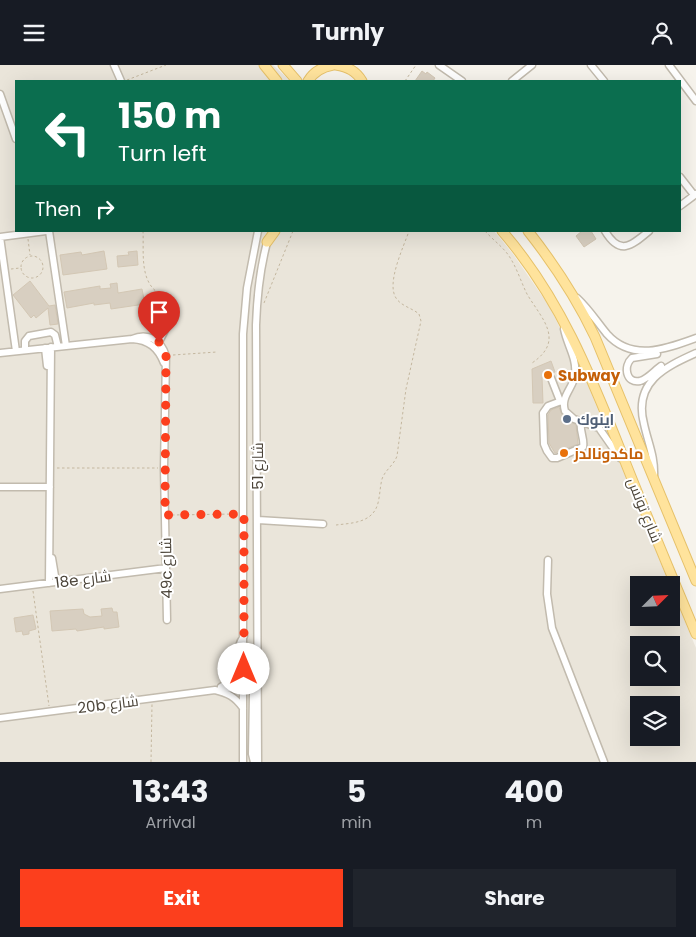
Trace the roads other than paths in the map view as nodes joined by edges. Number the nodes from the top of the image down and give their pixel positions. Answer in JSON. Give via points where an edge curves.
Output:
{"nodes":[{"id":1,"x":114,"y":65,"type":"edge"},
{"id":2,"x":264,"y":65,"type":"edge"},
{"id":3,"x":284,"y":65,"type":"edge"},
{"id":4,"x":334,"y":65,"type":"edge"},
{"id":5,"x":439,"y":65,"type":"edge"},
{"id":6,"x":532,"y":65,"type":"edge"},
{"id":7,"x":591,"y":65,"type":"edge"},
{"id":8,"x":669,"y":65,"type":"edge"},
{"id":9,"x":122,"y":80,"type":"edge"},
{"id":10,"x":276,"y":80,"type":"edge"},
{"id":11,"x":296,"y":80,"type":"edge"},
{"id":12,"x":309,"y":80,"type":"edge"},
{"id":13,"x":361,"y":80,"type":"edge"},
{"id":14,"x":461,"y":80,"type":"edge"},
{"id":15,"x":513,"y":80,"type":"edge"},
{"id":16,"x":603,"y":80,"type":"edge"},
{"id":17,"x":680,"y":80,"type":"edge"},
{"id":18,"x":681,"y":81,"type":"edge"},
{"id":19,"x":0,"y":94,"type":"edge"},
{"id":20,"x":696,"y":101,"type":"edge"},
{"id":21,"x":15,"y":136,"type":"edge"},
{"id":22,"x":681,"y":178,"type":"edge"},
{"id":23,"x":695,"y":194,"type":"edge"},
{"id":24,"x":681,"y":205,"type":"edge"},
{"id":25,"x":36,"y":232,"type":"edge"},
{"id":26,"x":43,"y":232,"type":"edge"},
{"id":27,"x":258,"y":232,"type":"edge"},
{"id":28,"x":271,"y":232,"type":"edge"},
{"id":29,"x":274,"y":232,"type":"edge"},
{"id":30,"x":503,"y":232,"type":"edge"},
{"id":31,"x":529,"y":232,"type":"edge"},
{"id":32,"x":606,"y":232,"type":"edge"},
{"id":33,"x":648,"y":232,"type":"edge"},
{"id":34,"x":0,"y":237,"type":"edge"},
{"id":35,"x":268,"y":242,"type":"junction"},
{"id":36,"x":572,"y":295,"type":"junction"},
{"id":37,"x":166,"y":297,"type":"road end"},
{"id":38,"x":564,"y":320,"type":"junction"},
{"id":39,"x":696,"y":337,"type":"edge"},
{"id":40,"x":157,"y":344,"type":"junction"},
{"id":41,"x":678,"y":344,"type":"junction"},
{"id":42,"x":66,"y":346,"type":"junction"},
{"id":43,"x":52,"y":347,"type":"junction"},
{"id":44,"x":25,"y":350,"type":"junction"},
{"id":45,"x":16,"y":351,"type":"junction"},
{"id":46,"x":0,"y":353,"type":"edge"},
{"id":47,"x":695,"y":353,"type":"edge"},
{"id":48,"x":165,"y":365,"type":"junction"},
{"id":49,"x":551,"y":378,"type":"dead end"},
{"id":50,"x":562,"y":400,"type":"junction"},
{"id":51,"x":581,"y":421,"type":"junction"},
{"id":52,"x":629,"y":471,"type":"junction"},
{"id":53,"x":654,"y":478,"type":"junction"},
{"id":54,"x":0,"y":487,"type":"edge"},
{"id":55,"x":50,"y":487,"type":"junction"},
{"id":56,"x":258,"y":520,"type":"junction"},
{"id":57,"x":323,"y":524,"type":"dead end"},
{"id":58,"x":548,"y":560,"type":"dead end"},
{"id":59,"x":166,"y":568,"type":"junction"},
{"id":60,"x":696,"y":581,"type":"edge"},
{"id":61,"x":52,"y":583,"type":"junction"},
{"id":62,"x":0,"y":589,"type":"edge"},
{"id":63,"x":166,"y":620,"type":"dead end"},
{"id":64,"x":696,"y":634,"type":"edge"},
{"id":65,"x":244,"y":636,"type":"junction"},
{"id":66,"x":244,"y":686,"type":"junction"},
{"id":67,"x":215,"y":690,"type":"junction"},
{"id":68,"x":243,"y":709,"type":"junction"},
{"id":69,"x":0,"y":717,"type":"edge"},
{"id":70,"x":243,"y":762,"type":"edge"},
{"id":71,"x":256,"y":762,"type":"edge"},
{"id":72,"x":604,"y":762,"type":"edge"}],
"edges":[{"from":1,"to":9,"type":"street"},
{"from":2,"to":10,"type":"main road"},
{"from":3,"to":11,"type":"main road"},
{"from":4,"to":12,"type":"main road","via":[[316,71]]},
{"from":4,"to":13,"type":"main road","via":[[345,66]]},
{"from":5,"to":14,"type":"street"},
{"from":6,"to":15,"type":"street"},
{"from":7,"to":16,"type":"street"},
{"from":8,"to":17,"type":"street"},
{"from":18,"to":20,"type":"street"},
{"from":19,"to":21,"type":"street"},
{"from":22,"to":23,"type":"street"},
{"from":23,"to":24,"type":"street"},
{"from":25,"to":34,"type":"street"},
{"from":26,"to":42,"type":"street"},
{"from":27,"to":65,"type":"street","name":"شارع 51","via":[[244,318]]},
{"from":28,"to":35,"type":"street","name":"شارع 51"},
{"from":29,"to":35,"type":"main road"},
{"from":30,"to":38,"type":"main road","name":"شارع تونس","via":[[534,272]]},
{"from":31,"to":36,"type":"main road","name":"شارع تونس"},
{"from":32,"to":33,"type":"street","via":[[614,244],[624,247],[632,245]]},
{"from":34,"to":45,"type":"street"},
{"from":35,"to":56,"type":"street","name":"شارع 51","via":[[257,303]]},
{"from":36,"to":41,"type":"street","via":[[621,345],[646,352]]},
{"from":36,"to":53,"type":"main road","name":"شارع تونس","via":[[595,337]]},
{"from":37,"to":40,"type":"street","via":[[165,330]]},
{"from":38,"to":50,"type":"street","via":[[566,338],[576,367],[573,384]]},
{"from":38,"to":52,"type":"main road","name":"شارع تونس"},
{"from":39,"to":41,"type":"street"},
{"from":40,"to":42,"type":"street","via":[[132,339]]},
{"from":40,"to":48,"type":"street","name":"49c شارع"},
{"from":40,"to":48,"type":"street","name":"49c شارع","via":[[166,356]]},
{"from":41,"to":47,"type":"street","via":[[656,355],[632,358],[626,366],[628,375],[633,380],[642,380],[665,364]]},
{"from":42,"to":43,"type":"street"},
{"from":43,"to":44,"type":"street"},
{"from":43,"to":44,"type":"street","via":[[55,335],[50,332],[29,336]]},
{"from":43,"to":55,"type":"street"},
{"from":44,"to":45,"type":"street"},
{"from":45,"to":46,"type":"street"},
{"from":47,"to":53,"type":"street","via":[[660,372],[644,395],[642,417],[652,449]]},
{"from":48,"to":59,"type":"street","name":"49c شارع"},
{"from":49,"to":50,"type":"street"},
{"from":50,"to":51,"type":"street","via":[[567,414]]},
{"from":50,"to":51,"type":"street","via":[[548,406],[543,413],[544,446],[552,458],[582,447]]},
{"from":51,"to":52,"type":"street","via":[[603,431]]},
{"from":52,"to":64,"type":"main road","name":"شارع تونس"},
{"from":53,"to":60,"type":"main road","name":"شارع تونس"},
{"from":54,"to":55,"type":"street"},
{"from":55,"to":61,"type":"street"},
{"from":56,"to":57,"type":"street"},
{"from":56,"to":71,"type":"street","name":"شارع 51"},
{"from":58,"to":72,"type":"street","via":[[546,594],[552,628]]},
{"from":59,"to":61,"type":"street","name":"18e شارع"},
{"from":59,"to":63,"type":"street","name":"49c شارع"},
{"from":61,"to":62,"type":"street","name":"18e شارع"},
{"from":65,"to":66,"type":"street","name":"شارع 51"},
{"from":65,"to":67,"type":"street","name":"20b شارع","via":[[239,645],[235,675]]},
{"from":66,"to":67,"type":"street"},
{"from":66,"to":68,"type":"street","name":"شارع 51"},
{"from":66,"to":71,"type":"street","via":[[252,688],[253,693],[252,756]]},
{"from":67,"to":68,"type":"street","via":[[232,695]]},
{"from":67,"to":69,"type":"street","name":"20b شارع"},
{"from":68,"to":70,"type":"street","name":"شارع 51"}]}
